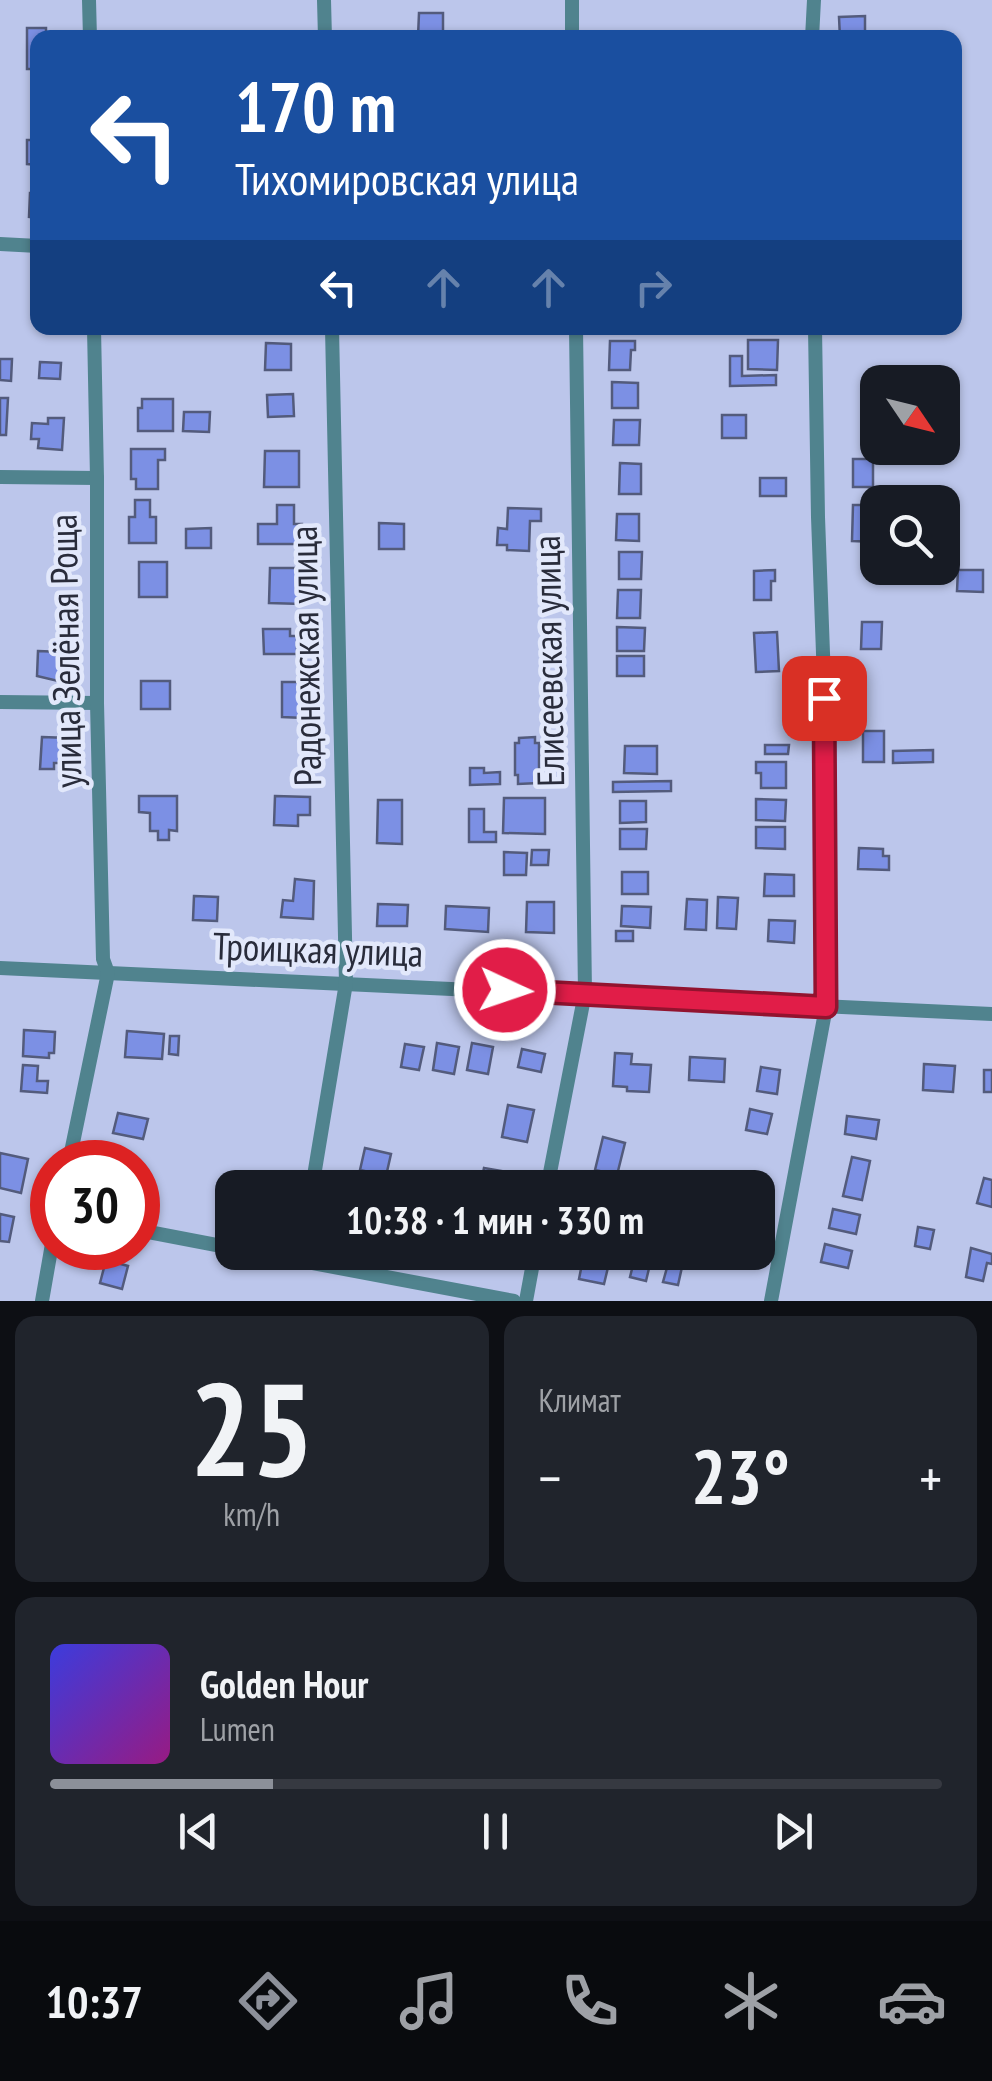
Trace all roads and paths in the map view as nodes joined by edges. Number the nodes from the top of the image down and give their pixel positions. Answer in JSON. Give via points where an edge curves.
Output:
{"nodes":[{"id":1,"x":89,"y":0,"type":"edge"},
{"id":2,"x":324,"y":0,"type":"edge"},
{"id":3,"x":572,"y":0,"type":"edge"},
{"id":4,"x":814,"y":0,"type":"edge"},
{"id":5,"x":90,"y":30,"type":"edge"},
{"id":6,"x":325,"y":30,"type":"edge"},
{"id":7,"x":572,"y":30,"type":"edge"},
{"id":8,"x":812,"y":30,"type":"edge"},
{"id":9,"x":0,"y":244,"type":"edge"},
{"id":10,"x":30,"y":246,"type":"edge"},
{"id":11,"x":94,"y":335,"type":"edge"},
{"id":12,"x":332,"y":335,"type":"edge"},
{"id":13,"x":576,"y":335,"type":"edge"},
{"id":14,"x":815,"y":335,"type":"edge"},
{"id":15,"x":0,"y":478,"type":"edge"},
{"id":16,"x":97,"y":478,"type":"junction"},
{"id":17,"x":0,"y":702,"type":"edge"},
{"id":18,"x":96,"y":703,"type":"junction"},
{"id":19,"x":0,"y":968,"type":"edge"},
{"id":20,"x":108,"y":973,"type":"junction"},
{"id":21,"x":346,"y":984,"type":"junction"},
{"id":22,"x":584,"y":994,"type":"junction"},
{"id":23,"x":826,"y":1007,"type":"junction"},
{"id":24,"x":992,"y":1014,"type":"edge"},
{"id":25,"x":74,"y":1140,"type":"edge"},
{"id":26,"x":315,"y":1170,"type":"edge"},
{"id":27,"x":551,"y":1170,"type":"edge"},
{"id":28,"x":160,"y":1234,"type":"edge"},
{"id":29,"x":215,"y":1245,"type":"edge"},
{"id":30,"x":47,"y":1270,"type":"edge"},
{"id":31,"x":364,"y":1270,"type":"edge"},
{"id":32,"x":532,"y":1270,"type":"edge"},
{"id":33,"x":42,"y":1301,"type":"edge"},
{"id":34,"x":514,"y":1301,"type":"edge"},
{"id":35,"x":526,"y":1301,"type":"edge"},
{"id":36,"x":771,"y":1301,"type":"edge"}],
"edges":[{"from":1,"to":5,"type":"street"},
{"from":2,"to":6,"type":"street"},
{"from":3,"to":7,"type":"street"},
{"from":4,"to":8,"type":"street"},
{"from":9,"to":10,"type":"street"},
{"from":11,"to":16,"type":"street","name":"улица Зелёная Роща"},
{"from":12,"to":21,"type":"street","name":"Радонежская улица"},
{"from":13,"to":22,"type":"street","name":"Елисеевская улица"},
{"from":14,"to":23,"type":"street"},
{"from":15,"to":16,"type":"street"},
{"from":16,"to":18,"type":"street","name":"улица Зелёная Роща"},
{"from":17,"to":18,"type":"street"},
{"from":18,"to":20,"type":"street","name":"улица Зелёная Роща","via":[[102,959]]},
{"from":19,"to":20,"type":"street","name":"Троицкая улица"},
{"from":20,"to":21,"type":"street","name":"Троицкая улица"},
{"from":20,"to":25,"type":"street","name":"улица Зелёная Роща"},
{"from":21,"to":22,"type":"street","name":"Троицкая улица"},
{"from":21,"to":26,"type":"street","name":"Радонежская улица"},
{"from":22,"to":23,"type":"street","name":"Троицкая улица"},
{"from":22,"to":27,"type":"street","name":"Елисеевская улица"},
{"from":23,"to":24,"type":"street","name":"Троицкая улица"},
{"from":23,"to":36,"type":"street"},
{"from":28,"to":29,"type":"street"},
{"from":30,"to":33,"type":"street"},
{"from":31,"to":34,"type":"street"},
{"from":32,"to":35,"type":"street"}]}
